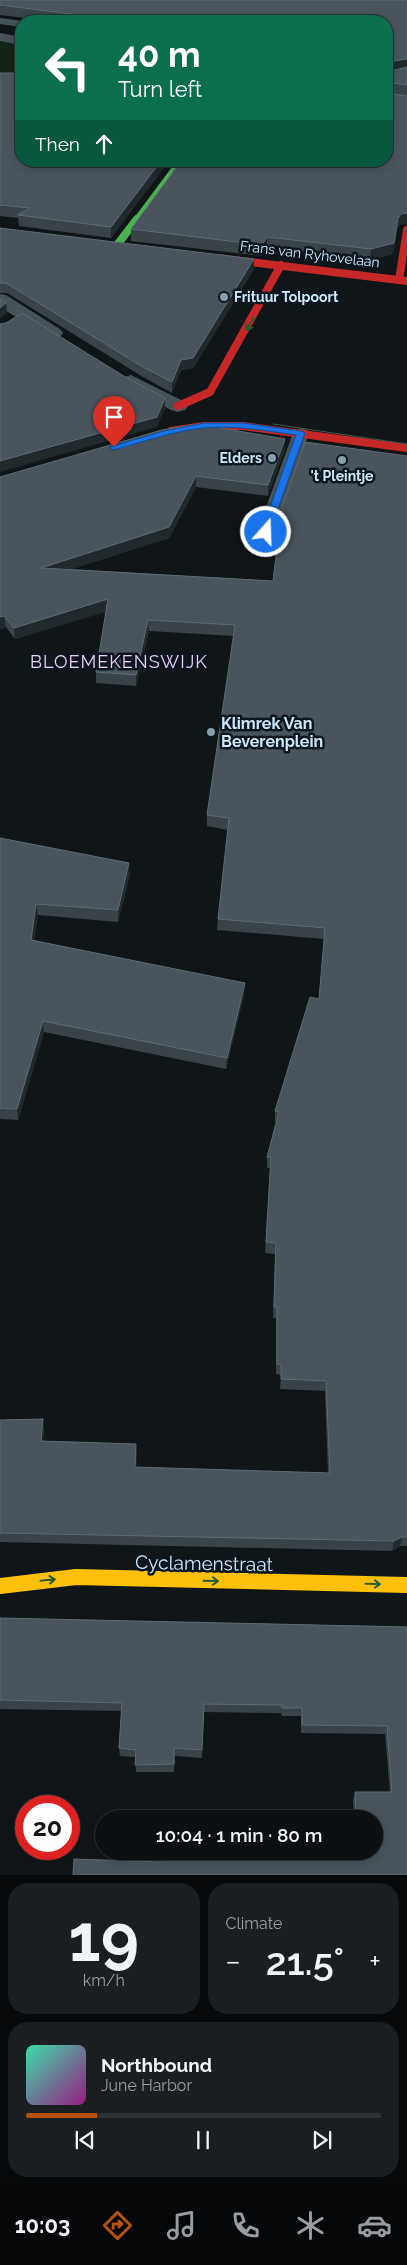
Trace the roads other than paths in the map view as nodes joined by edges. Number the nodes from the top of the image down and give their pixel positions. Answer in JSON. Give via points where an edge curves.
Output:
{"nodes":[{"id":1,"x":0,"y":21,"type":"edge"},
{"id":2,"x":15,"y":23,"type":"edge"},
{"id":3,"x":0,"y":37,"type":"edge"},
{"id":4,"x":15,"y":40,"type":"edge"},
{"id":5,"x":176,"y":167,"type":"edge"},
{"id":6,"x":407,"y":230,"type":"edge"},
{"id":7,"x":117,"y":245,"type":"edge"},
{"id":8,"x":204,"y":256,"type":"edge"},
{"id":9,"x":281,"y":265,"type":"junction"},
{"id":10,"x":403,"y":280,"type":"edge"},
{"id":11,"x":0,"y":299,"type":"edge"},
{"id":12,"x":70,"y":343,"type":"edge"},
{"id":13,"x":118,"y":373,"type":"edge"},
{"id":14,"x":178,"y":406,"type":"junction"},
{"id":15,"x":204,"y":426,"type":"junction"},
{"id":16,"x":301,"y":433,"type":"junction"},
{"id":17,"x":159,"y":434,"type":"edge"},
{"id":18,"x":407,"y":448,"type":"edge"},
{"id":19,"x":266,"y":532,"type":"dead end"},
{"id":20,"x":407,"y":1585,"type":"edge"},
{"id":21,"x":0,"y":1586,"type":"edge"}],
"edges":[{"from":1,"to":2,"type":"lane"},
{"from":3,"to":4,"type":"street"},
{"from":5,"to":7,"type":"street"},
{"from":6,"to":10,"type":"street"},
{"from":8,"to":9,"type":"street","name":"Frans van Ryhovelaan"},
{"from":9,"to":10,"type":"street","name":"Frans van Ryhovelaan"},
{"from":9,"to":14,"type":"street","one_way":true,"via":[[210,392]]},
{"from":11,"to":12,"type":"street","via":[[15,318]]},
{"from":13,"to":14,"type":"street"},
{"from":14,"to":15,"type":"street","via":[[201,418]]},
{"from":15,"to":16,"type":"street","via":[[243,426]]},
{"from":15,"to":17,"type":"street"},
{"from":16,"to":18,"type":"street"},
{"from":16,"to":19,"type":"lane"},
{"from":21,"to":20,"type":"street","name":"Cyclamenstraat","one_way":true,"via":[[76,1577]]}]}
